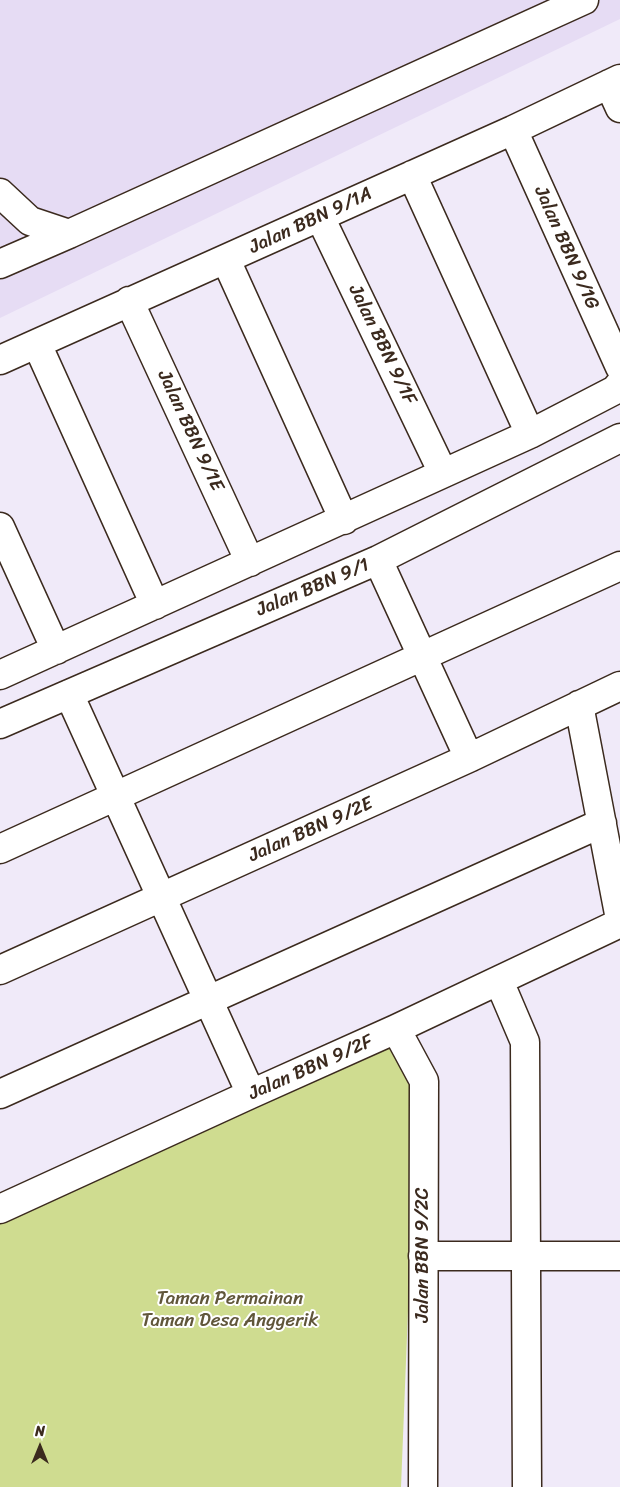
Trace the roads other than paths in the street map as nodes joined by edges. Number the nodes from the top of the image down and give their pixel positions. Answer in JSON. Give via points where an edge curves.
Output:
{"nodes":[{"id":1,"x":584,"y":0,"type":"edge"},
{"id":2,"x":614,"y":81,"type":"edge"},
{"id":3,"x":620,"y":108,"type":"edge"},
{"id":4,"x":512,"y":130,"type":"junction"},
{"id":5,"x":412,"y":175,"type":"junction"},
{"id":6,"x":0,"y":193,"type":"edge"},
{"id":7,"x":320,"y":216,"type":"junction"},
{"id":8,"x":69,"y":234,"type":"junction"},
{"id":9,"x":226,"y":260,"type":"junction"},
{"id":10,"x":0,"y":264,"type":"edge"},
{"id":11,"x":129,"y":301,"type":"junction"},
{"id":12,"x":37,"y":344,"type":"junction"},
{"id":13,"x":0,"y":360,"type":"edge"},
{"id":14,"x":620,"y":367,"type":"edge"},
{"id":15,"x":620,"y":384,"type":"edge"},
{"id":16,"x":530,"y":434,"type":"junction"},
{"id":17,"x":620,"y":438,"type":"edge"},
{"id":18,"x":443,"y":473,"type":"junction"},
{"id":19,"x":344,"y":520,"type":"junction"},
{"id":20,"x":0,"y":527,"type":"edge"},
{"id":21,"x":378,"y":560,"type":"junction"},
{"id":22,"x":250,"y":562,"type":"junction"},
{"id":23,"x":620,"y":566,"type":"edge"},
{"id":24,"x":155,"y":605,"type":"junction"},
{"id":25,"x":56,"y":650,"type":"junction"},
{"id":26,"x":422,"y":656,"type":"junction"},
{"id":27,"x":0,"y":675,"type":"edge"},
{"id":28,"x":620,"y":686,"type":"edge"},
{"id":29,"x":69,"y":694,"type":"junction"},
{"id":30,"x":579,"y":705,"type":"junction"},
{"id":31,"x":0,"y":724,"type":"edge"},
{"id":32,"x":469,"y":758,"type":"junction"},
{"id":33,"x":115,"y":796,"type":"junction"},
{"id":34,"x":602,"y":823,"type":"junction"},
{"id":35,"x":0,"y":849,"type":"edge"},
{"id":36,"x":161,"y":897,"type":"junction"},
{"id":37,"x":620,"y":919,"type":"edge"},
{"id":38,"x":620,"y":923,"type":"edge"},
{"id":39,"x":0,"y":970,"type":"edge"},
{"id":40,"x":499,"y":982,"type":"junction"},
{"id":41,"x":208,"y":999,"type":"junction"},
{"id":42,"x":396,"y":1030,"type":"junction"},
{"id":43,"x":0,"y":1094,"type":"edge"},
{"id":44,"x":251,"y":1094,"type":"junction"},
{"id":45,"x":0,"y":1209,"type":"edge"},
{"id":46,"x":423,"y":1256,"type":"junction"},
{"id":47,"x":525,"y":1256,"type":"junction"},
{"id":48,"x":620,"y":1256,"type":"edge"},
{"id":49,"x":423,"y":1487,"type":"edge"},
{"id":50,"x":527,"y":1487,"type":"edge"}],
"edges":[{"from":1,"to":8,"type":"street"},
{"from":2,"to":3,"type":"street"},
{"from":2,"to":4,"type":"street","name":"Jalan BBN 9/1A"},
{"from":4,"to":5,"type":"street","name":"Jalan BBN 9/1A"},
{"from":4,"to":14,"type":"street","name":"Jalan BBN 9/1G"},
{"from":5,"to":7,"type":"street","name":"Jalan BBN 9/1A"},
{"from":5,"to":16,"type":"street"},
{"from":6,"to":8,"type":"street","via":[[30,221]]},
{"from":7,"to":9,"type":"street","name":"Jalan BBN 9/1A"},
{"from":7,"to":18,"type":"street","name":"Jalan BBN 9/1F"},
{"from":8,"to":10,"type":"street"},
{"from":9,"to":11,"type":"street","name":"Jalan BBN 9/1A"},
{"from":9,"to":19,"type":"street"},
{"from":11,"to":12,"type":"street","name":"Jalan BBN 9/1A"},
{"from":11,"to":22,"type":"street","name":"Jalan BBN 9/1E"},
{"from":12,"to":13,"type":"street","name":"Jalan BBN 9/1A"},
{"from":12,"to":24,"type":"street"},
{"from":15,"to":16,"type":"street","via":[[615,390]]},
{"from":16,"to":18,"type":"street"},
{"from":17,"to":21,"type":"street","name":"Jalan BBN 9/1"},
{"from":18,"to":19,"type":"street"},
{"from":19,"to":22,"type":"street"},
{"from":20,"to":25,"type":"street"},
{"from":21,"to":26,"type":"street"},
{"from":21,"to":29,"type":"street","name":"Jalan BBN 9/1"},
{"from":22,"to":24,"type":"street"},
{"from":23,"to":26,"type":"street"},
{"from":24,"to":25,"type":"street"},
{"from":25,"to":27,"type":"street"},
{"from":26,"to":32,"type":"street"},
{"from":26,"to":33,"type":"street"},
{"from":28,"to":30,"type":"street","name":"Jalan BBN 9/2E"},
{"from":29,"to":31,"type":"street","name":"Jalan BBN 9/1"},
{"from":29,"to":33,"type":"street"},
{"from":30,"to":32,"type":"street","name":"Jalan BBN 9/2E"},
{"from":30,"to":34,"type":"street"},
{"from":32,"to":36,"type":"street","name":"Jalan BBN 9/2E"},
{"from":33,"to":35,"type":"street"},
{"from":33,"to":36,"type":"street"},
{"from":34,"to":37,"type":"street"},
{"from":34,"to":41,"type":"street"},
{"from":36,"to":39,"type":"street","name":"Jalan BBN 9/2E"},
{"from":36,"to":41,"type":"street"},
{"from":38,"to":40,"type":"street","name":"Jalan BBN 9/2F"},
{"from":40,"to":42,"type":"street","name":"Jalan BBN 9/2F"},
{"from":40,"to":47,"type":"street","via":[[525,1042]]},
{"from":41,"to":43,"type":"street"},
{"from":41,"to":44,"type":"street"},
{"from":42,"to":44,"type":"street","name":"Jalan BBN 9/2F"},
{"from":42,"to":46,"type":"street","name":"Jalan BBN 9/2C","via":[[424,1081]]},
{"from":44,"to":45,"type":"street","name":"Jalan BBN 9/2F"},
{"from":46,"to":47,"type":"street"},
{"from":46,"to":49,"type":"street","name":"Jalan BBN 9/2C"},
{"from":47,"to":48,"type":"street"},
{"from":47,"to":50,"type":"street"}]}
